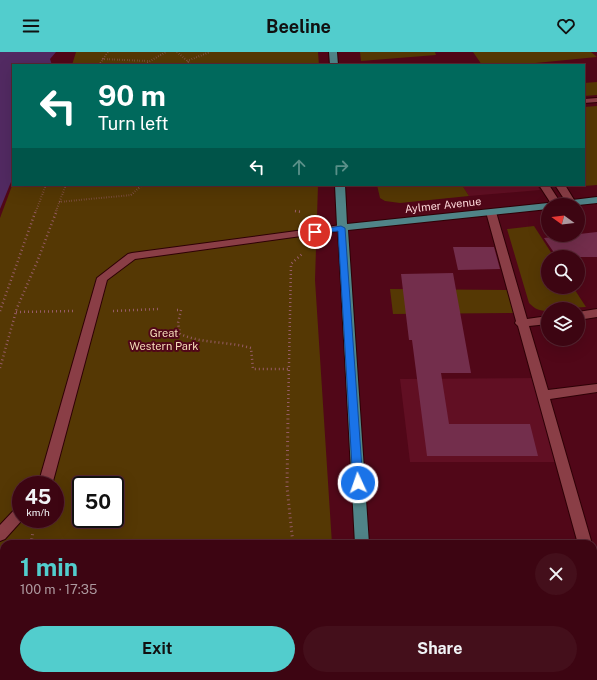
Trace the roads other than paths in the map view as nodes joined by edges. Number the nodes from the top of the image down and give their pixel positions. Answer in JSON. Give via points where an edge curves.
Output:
{"nodes":[{"id":1,"x":333,"y":52,"type":"edge"},
{"id":2,"x":334,"y":64,"type":"edge"},
{"id":3,"x":597,"y":100,"type":"edge"},
{"id":4,"x":585,"y":101,"type":"edge"},
{"id":5,"x":340,"y":186,"type":"edge"},
{"id":6,"x":545,"y":186,"type":"edge"},
{"id":7,"x":561,"y":186,"type":"edge"},
{"id":8,"x":552,"y":198,"type":"edge"},
{"id":9,"x":569,"y":198,"type":"edge"},
{"id":10,"x":597,"y":200,"type":"edge"},
{"id":11,"x":585,"y":201,"type":"edge"},
{"id":12,"x":541,"y":207,"type":"edge"},
{"id":13,"x":491,"y":212,"type":"junction"},
{"id":14,"x":341,"y":228,"type":"junction"},
{"id":15,"x":597,"y":313,"type":"edge"},
{"id":16,"x":585,"y":315,"type":"edge"},
{"id":17,"x":541,"y":321,"type":"edge"},
{"id":18,"x":521,"y":323,"type":"junction"},
{"id":19,"x":597,"y":388,"type":"edge"},
{"id":20,"x":542,"y":395,"type":"junction"},
{"id":21,"x":47,"y":476,"type":"edge"},
{"id":22,"x":12,"y":522,"type":"edge"},
{"id":23,"x":0,"y":535,"type":"edge"},
{"id":24,"x":362,"y":540,"type":"edge"},
{"id":25,"x":584,"y":540,"type":"edge"}],
"edges":[{"from":1,"to":2,"type":"main road"},
{"from":3,"to":4,"type":"street"},
{"from":5,"to":14,"type":"main road"},
{"from":6,"to":8,"type":"street"},
{"from":7,"to":9,"type":"street"},
{"from":10,"to":11,"type":"main road"},
{"from":12,"to":13,"type":"main road","name":"Aylmer Avenue"},
{"from":13,"to":14,"type":"main road","name":"Aylmer Avenue"},
{"from":13,"to":18,"type":"street"},
{"from":14,"to":21,"type":"street","via":[[132,256],[102,278]]},
{"from":14,"to":24,"type":"main road"},
{"from":15,"to":16,"type":"street"},
{"from":17,"to":18,"type":"street"},
{"from":18,"to":20,"type":"street"},
{"from":19,"to":20,"type":"street"},
{"from":20,"to":25,"type":"street"},
{"from":22,"to":23,"type":"street"}]}
